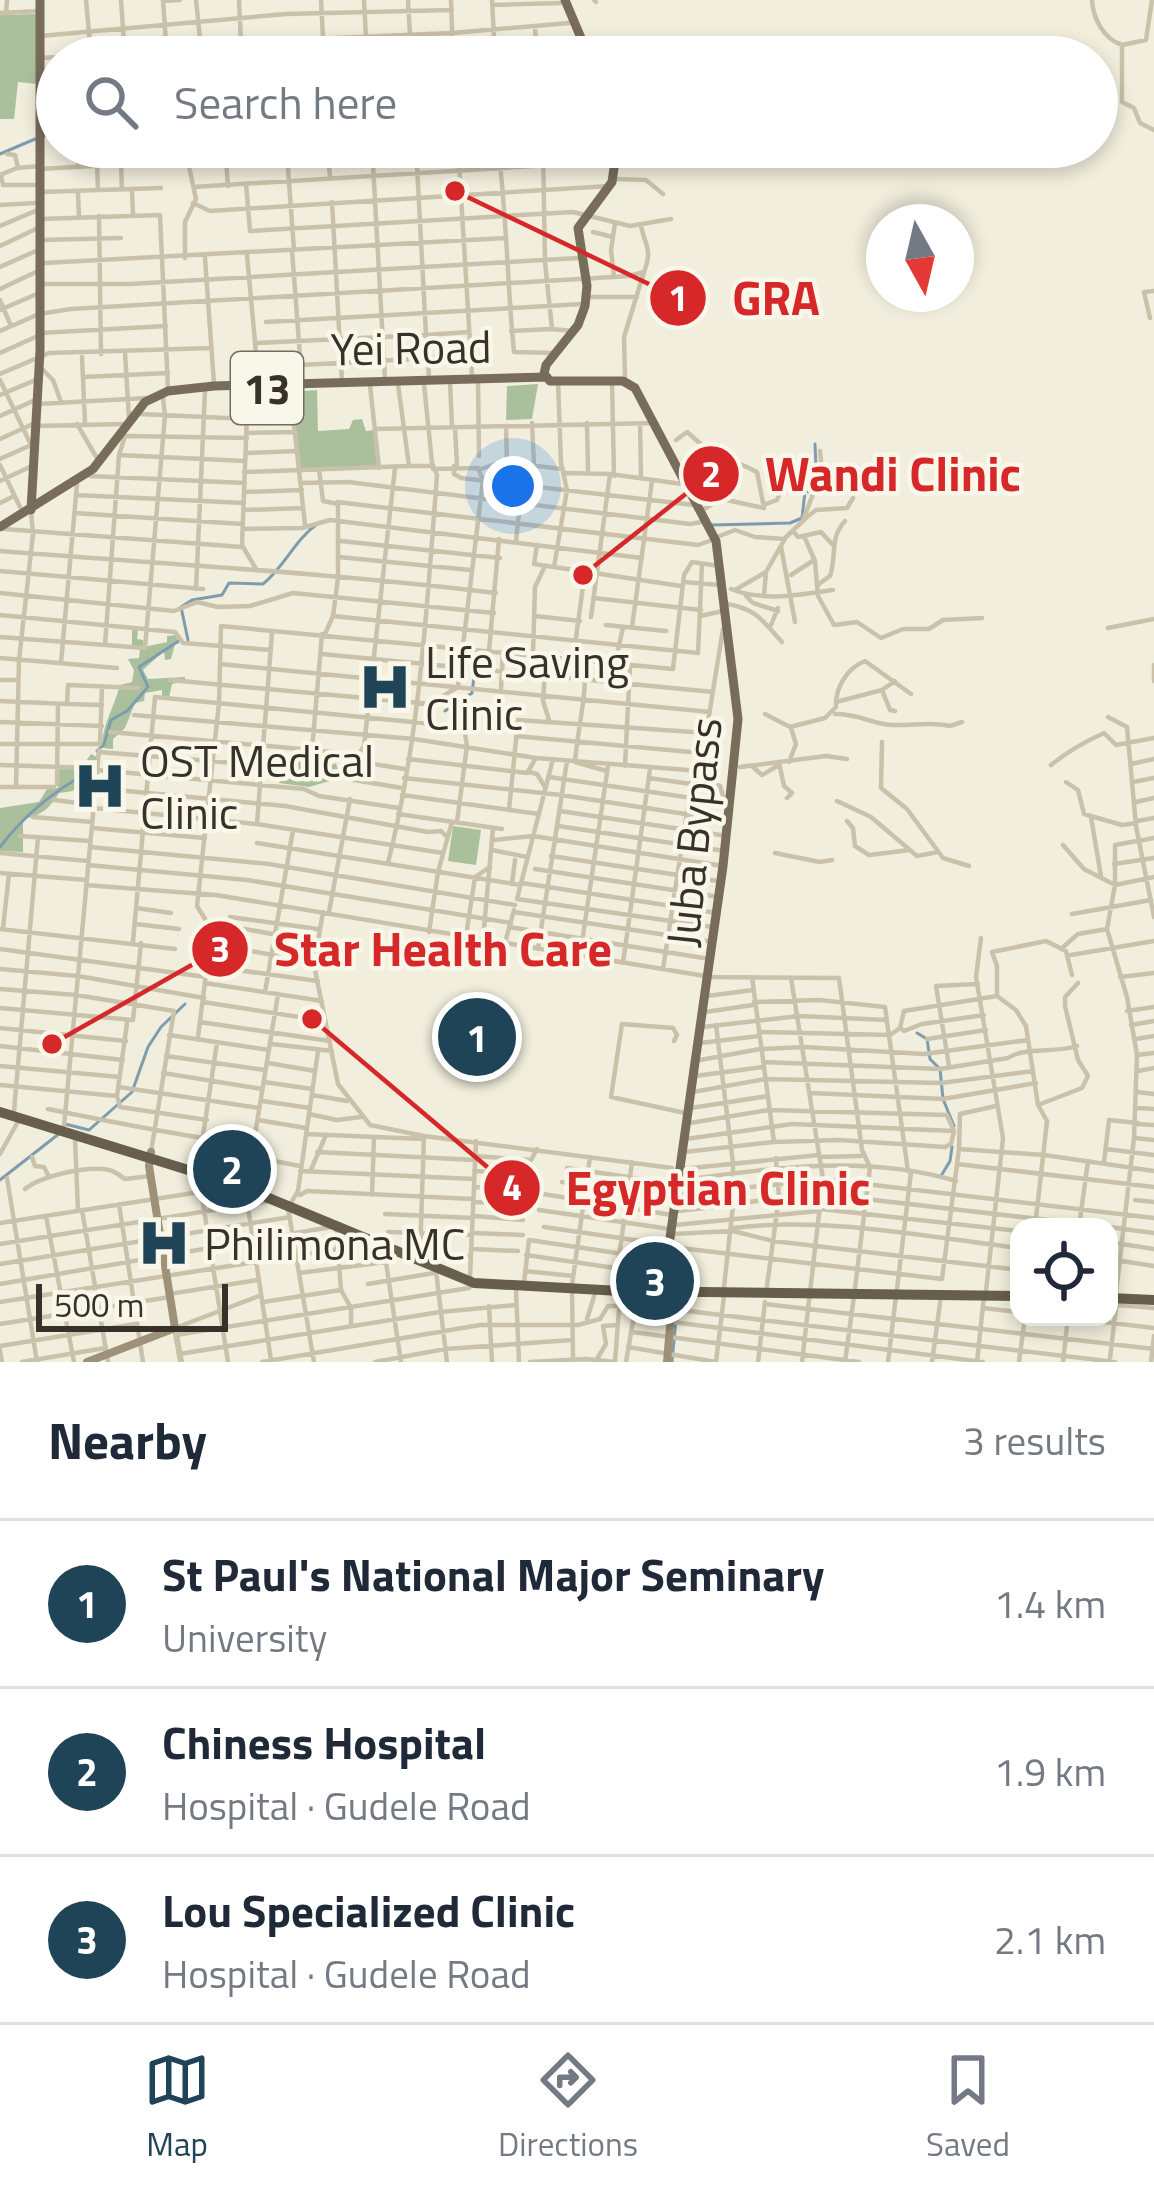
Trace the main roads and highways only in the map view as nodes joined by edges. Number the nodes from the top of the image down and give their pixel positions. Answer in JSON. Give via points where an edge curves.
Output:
{"nodes":[{"id":1,"x":562,"y":1,"type":"edge"},
{"id":2,"x":40,"y":5,"type":"edge"},
{"id":3,"x":40,"y":36,"type":"edge"},
{"id":4,"x":577,"y":36,"type":"edge"},
{"id":5,"x":40,"y":168,"type":"edge"},
{"id":6,"x":615,"y":168,"type":"edge"},
{"id":7,"x":615,"y":168,"type":"edge"},
{"id":8,"x":551,"y":379,"type":"junction"},
{"id":9,"x":475,"y":380,"type":"junction"},
{"id":10,"x":385,"y":382,"type":"junction"},
{"id":11,"x":427,"y":382,"type":"junction"},
{"id":12,"x":342,"y":384,"type":"junction"},
{"id":13,"x":302,"y":385,"type":"junction"},
{"id":14,"x":256,"y":388,"type":"junction"},
{"id":15,"x":100,"y":464,"type":"junction"},
{"id":16,"x":27,"y":509,"type":"junction"},
{"id":17,"x":704,"y":511,"type":"junction"},
{"id":18,"x":1,"y":529,"type":"edge"},
{"id":19,"x":716,"y":537,"type":"junction"},
{"id":20,"x":725,"y":608,"type":"junction"},
{"id":21,"x":709,"y":976,"type":"junction"},
{"id":22,"x":8,"y":1112,"type":"edge"},
{"id":23,"x":688,"y":1115,"type":"junction"},
{"id":24,"x":150,"y":1154,"type":"junction"},
{"id":25,"x":243,"y":1186,"type":"junction"},
{"id":26,"x":676,"y":1201,"type":"junction"},
{"id":27,"x":292,"y":1206,"type":"junction"},
{"id":28,"x":385,"y":1240,"type":"junction"},
{"id":29,"x":670,"y":1246,"type":"junction"},
{"id":30,"x":472,"y":1280,"type":"junction"},
{"id":31,"x":518,"y":1282,"type":"junction"},
{"id":32,"x":572,"y":1283,"type":"junction"},
{"id":33,"x":665,"y":1285,"type":"junction"},
{"id":34,"x":618,"y":1289,"type":"junction"},
{"id":35,"x":724,"y":1289,"type":"junction"},
{"id":36,"x":896,"y":1291,"type":"junction"},
{"id":37,"x":1010,"y":1295,"type":"edge"},
{"id":38,"x":1118,"y":1296,"type":"edge"},
{"id":39,"x":984,"y":1298,"type":"junction"},
{"id":40,"x":1154,"y":1301,"type":"edge"},
{"id":41,"x":107,"y":1355,"type":"edge"},
{"id":42,"x":667,"y":1359,"type":"edge"},
{"id":43,"x":87,"y":1362,"type":"edge"}],
"edges":[{"from":1,"to":4,"type":"main road"},
{"from":2,"to":3,"type":"main road"},
{"from":5,"to":16,"type":"main road","via":[[38,401]]},
{"from":6,"to":8,"type":"main road","via":[[582,228],[590,280],[585,319],[548,368]]},
{"from":7,"to":8,"type":"main road","via":[[578,234],[586,306],[546,365]]},
{"from":8,"to":9,"type":"main road","name":"Yei Road"},
{"from":8,"to":17,"type":"main road","name":"Juba Bypass","via":[[632,383]]},
{"from":8,"to":17,"type":"main road","name":"Juba Bypass","via":[[625,377],[637,385]]},
{"from":9,"to":11,"type":"main road","name":"Yei Road"},
{"from":9,"to":11,"type":"main road","name":"Yei Road","number":"13"},
{"from":10,"to":11,"type":"main road","name":"Yei Road"},
{"from":10,"to":11,"type":"main road","name":"Yei Road","number":"13"},
{"from":10,"to":12,"type":"main road","name":"Yei Road"},
{"from":10,"to":12,"type":"main road","name":"Yei Road","number":"13"},
{"from":12,"to":13,"type":"main road","name":"Yei Road"},
{"from":13,"to":14,"type":"main road","name":"Yei Road"},
{"from":13,"to":14,"type":"main road","name":"Yei Road","number":"13"},
{"from":14,"to":15,"type":"main road","name":"Yei Road","via":[[163,395]]},
{"from":15,"to":16,"type":"main road"},
{"from":15,"to":16,"type":"main road","via":[[76,490]]},
{"from":16,"to":18,"type":"main road"},
{"from":17,"to":19,"type":"main road","name":"Juba Bypass"},
{"from":19,"to":20,"type":"main road","name":"Juba Bypass"},
{"from":19,"to":20,"type":"main road","name":"Juba Bypass","via":[[729,588]]},
{"from":20,"to":21,"type":"main road","name":"Juba Bypass","via":[[739,729]]},
{"from":20,"to":21,"type":"main road","name":"Juba Bypass","via":[[743,721]]},
{"from":21,"to":23,"type":"main road","name":"Juba Bypass"},
{"from":21,"to":23,"type":"main road","name":"Juba Bypass"},
{"from":22,"to":24,"type":"highway"},
{"from":22,"to":24,"type":"highway","via":[[64,1119]]},
{"from":23,"to":26,"type":"main road","name":"Juba Bypass"},
{"from":23,"to":26,"type":"main road","name":"Juba Bypass"},
{"from":24,"to":25,"type":"highway"},
{"from":24,"to":41,"type":"main road","via":[[175,1331]]},
{"from":25,"to":27,"type":"highway"},
{"from":25,"to":27,"type":"highway"},
{"from":26,"to":29,"type":"main road","name":"Juba Bypass"},
{"from":27,"to":28,"type":"highway"},
{"from":27,"to":28,"type":"highway"},
{"from":28,"to":30,"type":"highway"},
{"from":28,"to":30,"type":"highway","via":[[435,1272]]},
{"from":29,"to":33,"type":"main road","name":"Juba Bypass"},
{"from":29,"to":33,"type":"main road","name":"Juba Bypass"},
{"from":30,"to":31,"type":"highway"},
{"from":30,"to":31,"type":"highway"},
{"from":31,"to":32,"type":"highway"},
{"from":32,"to":34,"type":"highway"},
{"from":32,"to":34,"type":"highway"},
{"from":33,"to":34,"type":"highway"},
{"from":33,"to":34,"type":"highway","via":[[638,1298]]},
{"from":33,"to":35,"type":"highway"},
{"from":33,"to":35,"type":"highway"},
{"from":33,"to":42,"type":"main road","name":"Juba Bypass"},
{"from":35,"to":36,"type":"highway"},
{"from":36,"to":39,"type":"highway"},
{"from":36,"to":39,"type":"highway"},
{"from":37,"to":39,"type":"highway"},
{"from":38,"to":40,"type":"highway"},
{"from":41,"to":43,"type":"main road"}]}
